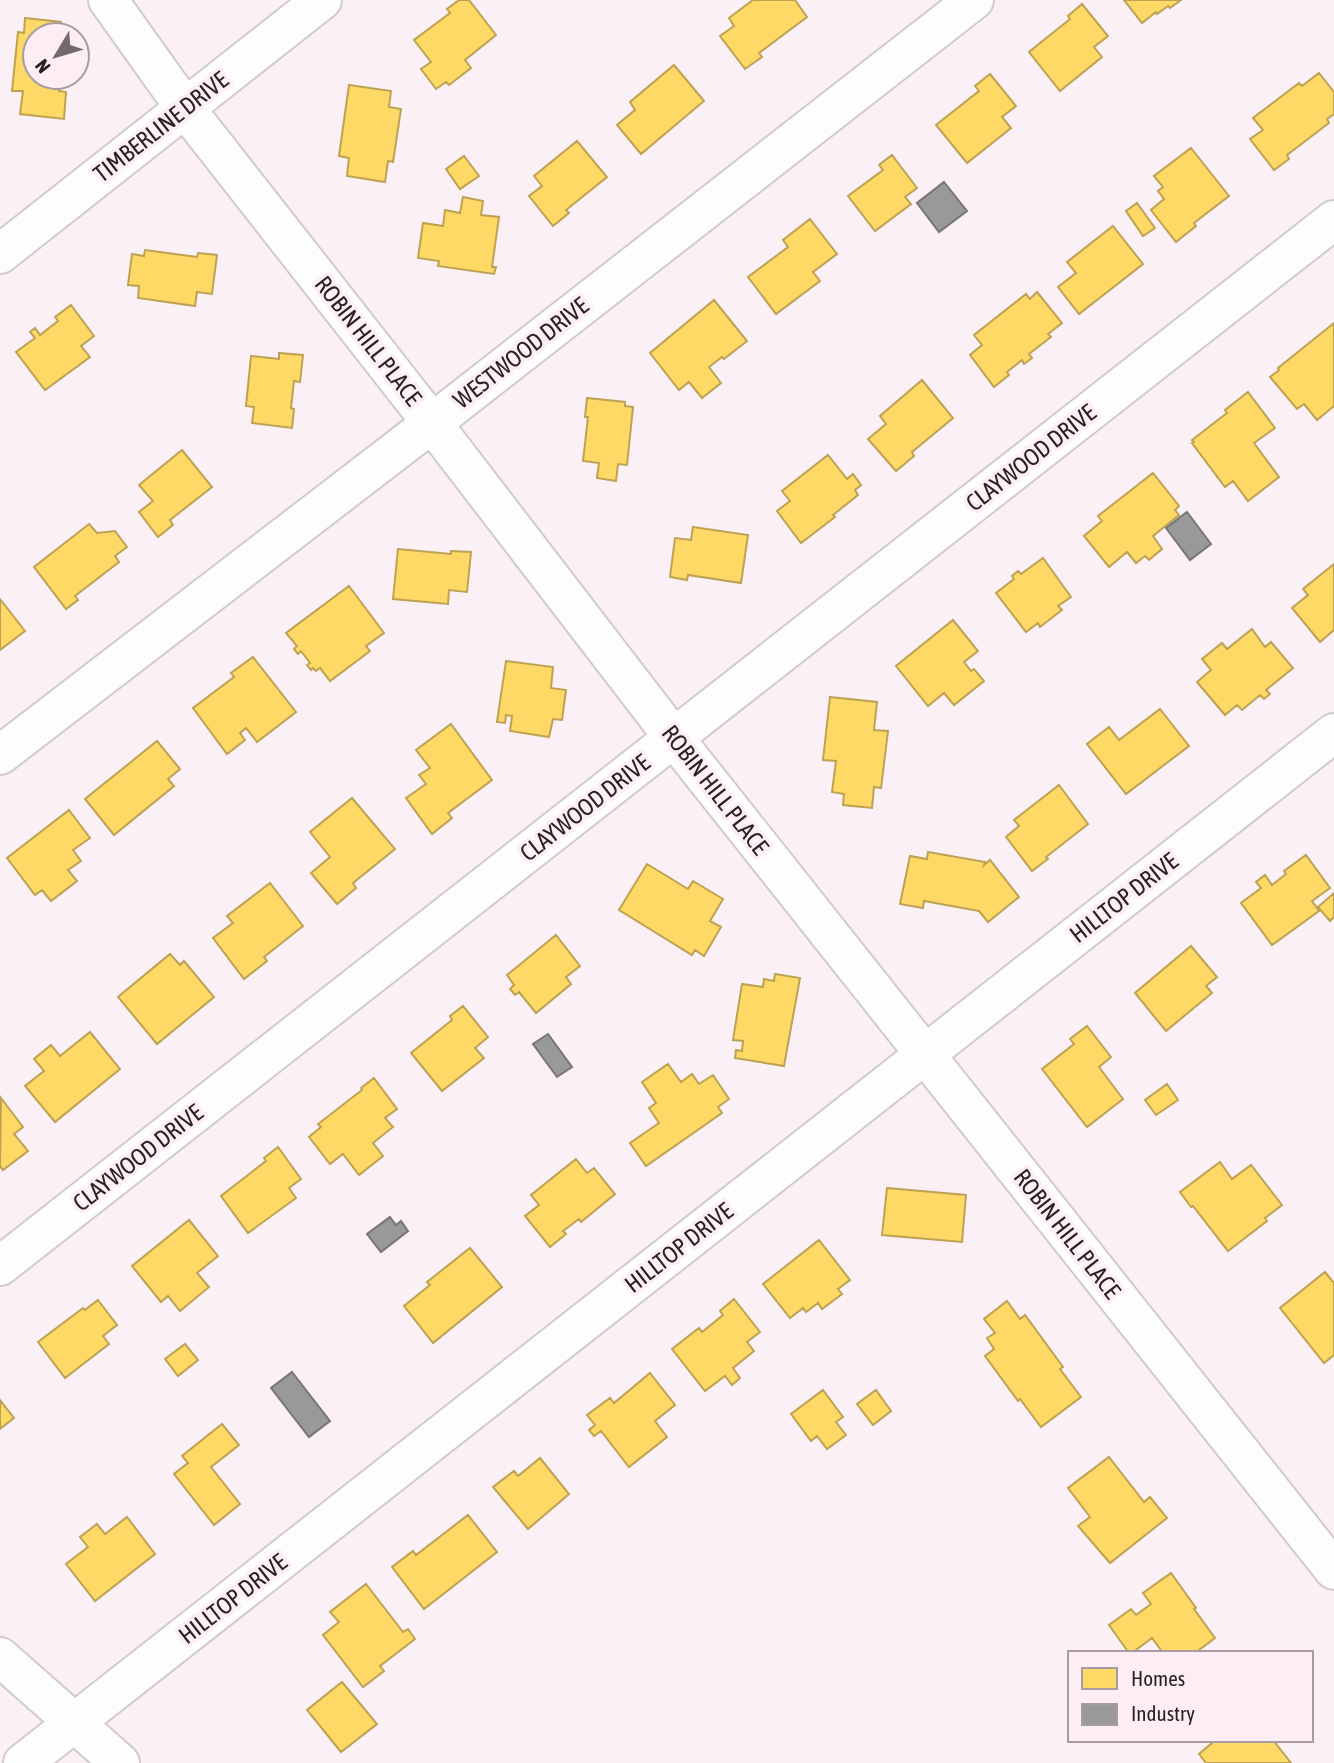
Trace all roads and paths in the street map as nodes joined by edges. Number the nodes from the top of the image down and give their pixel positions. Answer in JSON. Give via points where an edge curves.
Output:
{"nodes":[{"id":1,"x":108,"y":0,"type":"edge"},
{"id":2,"x":322,"y":0,"type":"edge"},
{"id":3,"x":974,"y":0,"type":"edge"},
{"id":4,"x":186,"y":108,"type":"junction"},
{"id":5,"x":1334,"y":220,"type":"edge"},
{"id":6,"x":0,"y":254,"type":"edge"},
{"id":7,"x":432,"y":423,"type":"junction"},
{"id":8,"x":1334,"y":733,"type":"edge"},
{"id":9,"x":674,"y":738,"type":"junction"},
{"id":10,"x":0,"y":755,"type":"edge"},
{"id":11,"x":925,"y":1054,"type":"junction"},
{"id":12,"x":0,"y":1266,"type":"edge"},
{"id":13,"x":1334,"y":1570,"type":"edge"},
{"id":14,"x":0,"y":1657,"type":"edge"},
{"id":15,"x":75,"y":1723,"type":"junction"},
{"id":16,"x":23,"y":1763,"type":"edge"},
{"id":17,"x":120,"y":1763,"type":"edge"}],
"edges":[{"from":1,"to":4,"type":"street","name":"ROBIN HILL PLACE"},
{"from":2,"to":4,"type":"street","name":"TIMBERLINE DRIVE"},
{"from":3,"to":7,"type":"street","name":"WESTWOOD DRIVE"},
{"from":4,"to":6,"type":"street","name":"TIMBERLINE DRIVE"},
{"from":4,"to":7,"type":"street","name":"ROBIN HILL PLACE"},
{"from":5,"to":9,"type":"street","name":"CLAYWOOD DRIVE"},
{"from":7,"to":9,"type":"street","name":"ROBIN HILL PLACE"},
{"from":7,"to":10,"type":"street","name":"WESTWOOD DRIVE"},
{"from":8,"to":11,"type":"street","name":"HILLTOP DRIVE"},
{"from":9,"to":11,"type":"street","name":"ROBIN HILL PLACE"},
{"from":9,"to":12,"type":"street","name":"CLAYWOOD DRIVE"},
{"from":11,"to":13,"type":"street","name":"ROBIN HILL PLACE"},
{"from":11,"to":15,"type":"street","name":"HILLTOP DRIVE"},
{"from":14,"to":15,"type":"street"},
{"from":15,"to":16,"type":"street","name":"HILLTOP DRIVE"},
{"from":15,"to":17,"type":"street"}]}
